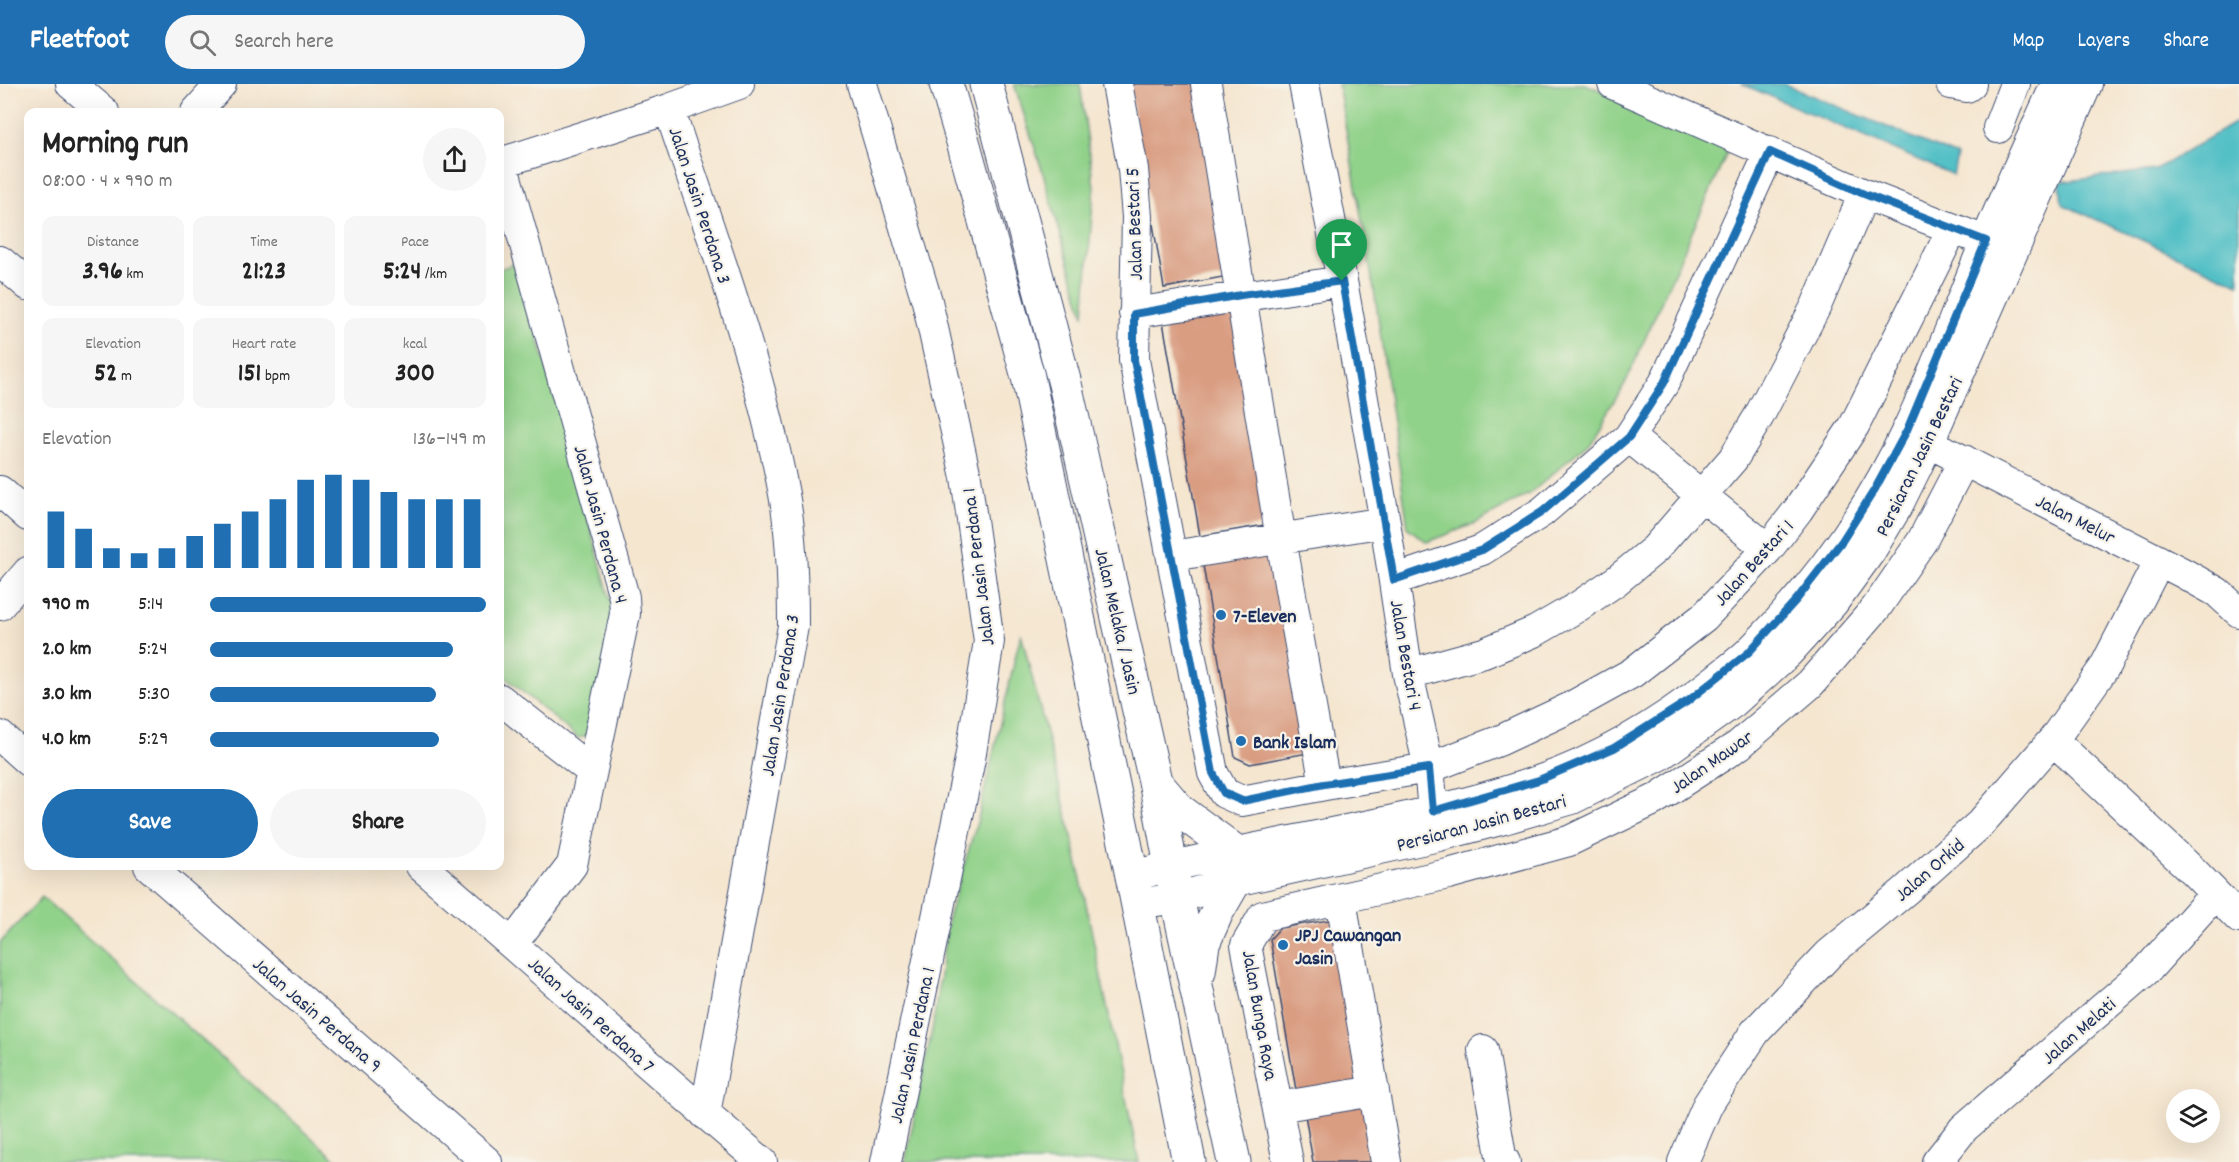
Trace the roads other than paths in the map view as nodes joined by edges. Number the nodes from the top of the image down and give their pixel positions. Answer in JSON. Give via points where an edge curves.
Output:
{"nodes":[{"id":1,"x":71,"y":84,"type":"edge"},
{"id":2,"x":221,"y":84,"type":"edge"},
{"id":3,"x":738,"y":84,"type":"edge"},
{"id":4,"x":862,"y":84,"type":"edge"},
{"id":5,"x":986,"y":84,"type":"edge"},
{"id":6,"x":1117,"y":84,"type":"edge"},
{"id":7,"x":1206,"y":84,"type":"edge"},
{"id":8,"x":1304,"y":84,"type":"edge"},
{"id":9,"x":1613,"y":84,"type":"edge"},
{"id":10,"x":1951,"y":84,"type":"edge"},
{"id":11,"x":1971,"y":84,"type":"edge"},
{"id":12,"x":2015,"y":84,"type":"edge"},
{"id":13,"x":2056,"y":84,"type":"edge"},
{"id":14,"x":2087,"y":84,"type":"edge"},
{"id":15,"x":945,"y":85,"type":"edge"},
{"id":16,"x":99,"y":108,"type":"edge"},
{"id":17,"x":200,"y":108,"type":"edge"},
{"id":18,"x":669,"y":109,"type":"junction"},
{"id":19,"x":1998,"y":128,"type":"dead end"},
{"id":20,"x":1770,"y":152,"type":"junction"},
{"id":21,"x":504,"y":162,"type":"edge"},
{"id":22,"x":504,"y":174,"type":"edge"},
{"id":23,"x":1864,"y":194,"type":"junction"},
{"id":24,"x":1952,"y":230,"type":"junction"},
{"id":25,"x":1986,"y":241,"type":"junction"},
{"id":26,"x":0,"y":261,"type":"edge"},
{"id":27,"x":1342,"y":281,"type":"junction"},
{"id":28,"x":24,"y":282,"type":"edge"},
{"id":29,"x":1241,"y":295,"type":"junction"},
{"id":30,"x":1134,"y":314,"type":"junction"},
{"id":31,"x":1918,"y":436,"type":"junction"},
{"id":32,"x":1629,"y":437,"type":"junction"},
{"id":33,"x":1964,"y":460,"type":"junction"},
{"id":34,"x":0,"y":491,"type":"edge"},
{"id":35,"x":1703,"y":496,"type":"junction"},
{"id":36,"x":24,"y":512,"type":"edge"},
{"id":37,"x":1385,"y":522,"type":"junction"},
{"id":38,"x":1281,"y":539,"type":"junction"},
{"id":39,"x":1768,"y":549,"type":"junction"},
{"id":40,"x":1172,"y":556,"type":"junction"},
{"id":41,"x":2159,"y":561,"type":"junction"},
{"id":42,"x":24,"y":577,"type":"edge"},
{"id":43,"x":1394,"y":580,"type":"junction"},
{"id":44,"x":0,"y":605,"type":"edge"},
{"id":45,"x":2239,"y":612,"type":"edge"},
{"id":46,"x":1408,"y":674,"type":"junction"},
{"id":47,"x":504,"y":702,"type":"edge"},
{"id":48,"x":0,"y":736,"type":"edge"},
{"id":49,"x":2053,"y":740,"type":"junction"},
{"id":50,"x":24,"y":757,"type":"edge"},
{"id":51,"x":1429,"y":768,"type":"junction"},
{"id":52,"x":591,"y":770,"type":"junction"},
{"id":53,"x":1155,"y":782,"type":"junction"},
{"id":54,"x":1324,"y":784,"type":"junction"},
{"id":55,"x":1436,"y":824,"type":"junction"},
{"id":56,"x":1171,"y":866,"type":"junction"},
{"id":57,"x":1236,"y":866,"type":"junction"},
{"id":58,"x":154,"y":870,"type":"edge"},
{"id":59,"x":426,"y":870,"type":"edge"},
{"id":60,"x":1134,"y":890,"type":"junction"},
{"id":61,"x":2215,"y":894,"type":"junction"},
{"id":62,"x":1177,"y":897,"type":"junction"},
{"id":63,"x":1341,"y":900,"type":"junction"},
{"id":64,"x":2239,"y":918,"type":"edge"},
{"id":65,"x":513,"y":943,"type":"junction"},
{"id":66,"x":1197,"y":986,"type":"junction"},
{"id":67,"x":1483,"y":1050,"type":"dead end"},
{"id":68,"x":1374,"y":1091,"type":"junction"},
{"id":69,"x":1278,"y":1107,"type":"junction"},
{"id":70,"x":705,"y":1114,"type":"junction"},
{"id":71,"x":487,"y":1162,"type":"edge"},
{"id":72,"x":762,"y":1162,"type":"edge"},
{"id":73,"x":886,"y":1162,"type":"edge"},
{"id":74,"x":1189,"y":1162,"type":"edge"},
{"id":75,"x":1234,"y":1162,"type":"edge"},
{"id":76,"x":1288,"y":1162,"type":"edge"},
{"id":77,"x":1386,"y":1162,"type":"edge"},
{"id":78,"x":1505,"y":1162,"type":"edge"},
{"id":79,"x":1683,"y":1162,"type":"edge"},
{"id":80,"x":1937,"y":1162,"type":"edge"}],
"edges":[{"from":1,"to":16,"type":"street"},
{"from":2,"to":17,"type":"street"},
{"from":3,"to":18,"type":"street"},
{"from":4,"to":73,"type":"street","name":"Jalan Jasin Perdana 1","via":[[927,301],[966,477],[989,641],[970,759]]},
{"from":5,"to":53,"type":"main road","name":"Jalan Melaka / Jasin","via":[[1065,384]]},
{"from":6,"to":30,"type":"street","name":"Jalan Bestari 5","via":[[1133,169],[1137,217]]},
{"from":7,"to":29,"type":"street"},
{"from":8,"to":27,"type":"street","name":"Jalan Bestari 4"},
{"from":9,"to":20,"type":"street"},
{"from":10,"to":11,"type":"street"},
{"from":12,"to":19,"type":"street"},
{"from":13,"to":25,"type":"street","name":"Persiaran Jasin Bestari"},
{"from":14,"to":31,"type":"street","name":"Persiaran Jasin Bestari"},
{"from":15,"to":60,"type":"main road","name":"Jalan Melaka / Jasin","via":[[1028,378]]},
{"from":18,"to":21,"type":"street"},
{"from":18,"to":70,"type":"street","name":"Jalan Jasin Perdana 3","via":[[759,392],[784,494],[793,569],[793,626]]},
{"from":20,"to":23,"type":"street"},
{"from":20,"to":32,"type":"street","via":[[1664,383]]},
{"from":22,"to":52,"type":"street","name":"Jalan Jasin Perdana 4","via":[[624,597],[625,614]]},
{"from":23,"to":24,"type":"street"},
{"from":23,"to":35,"type":"street","via":[[1816,306],[1759,416],[1733,459]]},
{"from":24,"to":25,"type":"street"},
{"from":24,"to":39,"type":"street","name":"Jalan Bestari 1","via":[[1854,426]]},
{"from":25,"to":31,"type":"street","name":"Persiaran Jasin Bestari"},
{"from":26,"to":28,"type":"street"},
{"from":27,"to":29,"type":"street"},
{"from":27,"to":37,"type":"street","name":"Jalan Bestari 4"},
{"from":29,"to":30,"type":"street"},
{"from":29,"to":38,"type":"street"},
{"from":30,"to":40,"type":"street","name":"Jalan Bestari 5","via":[[1134,360]]},
{"from":31,"to":33,"type":"street","name":"Jalan Melur"},
{"from":31,"to":55,"type":"street","name":"Persiaran Jasin Bestari","via":[[1897,507],[1870,552],[1833,603],[1788,653],[1734,702],[1659,756],[1572,799],[1504,819]]},
{"from":32,"to":35,"type":"street"},
{"from":32,"to":43,"type":"street","via":[[1542,512],[1482,550]]},
{"from":33,"to":41,"type":"street","name":"Jalan Melur"},
{"from":33,"to":63,"type":"street","name":"Jalan Mawar","via":[[1922,541],[1876,608],[1809,684],[1739,745],[1654,800],[1569,841]]},
{"from":34,"to":36,"type":"street"},
{"from":35,"to":39,"type":"street"},
{"from":35,"to":46,"type":"street","via":[[1655,549],[1579,606],[1536,631],[1484,653]]},
{"from":37,"to":38,"type":"street"},
{"from":37,"to":43,"type":"street","name":"Jalan Bestari 4"},
{"from":38,"to":40,"type":"street"},
{"from":38,"to":54,"type":"street"},
{"from":39,"to":51,"type":"street","name":"Jalan Bestari 1","via":[[1704,617],[1632,673],[1567,710]]},
{"from":40,"to":54,"type":"street","name":"Jalan Bestari 5","via":[[1213,773],[1224,793],[1242,801]]},
{"from":41,"to":45,"type":"street","name":"Jalan Melur","via":[[2217,592]]},
{"from":41,"to":49,"type":"street","name":"Jalan Orkid","via":[[2104,668]]},
{"from":42,"to":44,"type":"street"},
{"from":43,"to":46,"type":"street","name":"Jalan Bestari 4"},
{"from":46,"to":51,"type":"street","name":"Jalan Bestari 4"},
{"from":47,"to":52,"type":"street"},
{"from":48,"to":50,"type":"street"},
{"from":49,"to":61,"type":"street"},
{"from":49,"to":79,"type":"street","name":"Jalan Orkid","via":[[1980,824],[1829,954],[1755,1032],[1708,1104]]},
{"from":51,"to":54,"type":"street","name":"Jalan Bestari 5"},
{"from":51,"to":55,"type":"street","name":"Jalan Bestari 4"},
{"from":52,"to":65,"type":"street","name":"Jalan Jasin Perdana 4","via":[[572,865]]},
{"from":53,"to":56,"type":"main road","name":"Jalan Melaka / Jasin"},
{"from":53,"to":57,"type":"main road"},
{"from":55,"to":57,"type":"street","name":"Persiaran Jasin Bestari"},
{"from":56,"to":57,"type":"street","name":"Persiaran Jasin Bestari"},
{"from":56,"to":60,"type":"street","name":"Persiaran Jasin Bestari"},
{"from":56,"to":62,"type":"main road","name":"Jalan Melaka / Jasin"},
{"from":57,"to":62,"type":"street","name":"Persiaran Jasin Bestari"},
{"from":57,"to":66,"type":"main road","via":[[1203,944]]},
{"from":58,"to":71,"type":"street","name":"Jalan Jasin Perdana 9"},
{"from":59,"to":65,"type":"street","name":"Jalan Jasin Perdana 7"},
{"from":60,"to":62,"type":"street","name":"Persiaran Jasin Bestari"},
{"from":60,"to":74,"type":"main road","name":"Jalan Melaka / Jasin"},
{"from":61,"to":64,"type":"street"},
{"from":61,"to":80,"type":"street","name":"Jalan Melati","via":[[2148,969],[1964,1128]]},
{"from":62,"to":66,"type":"main road","name":"Jalan Melaka / Jasin"},
{"from":63,"to":68,"type":"street"},
{"from":63,"to":69,"type":"street","name":"Jalan Bunga Raya","via":[[1263,916],[1246,945]]},
{"from":65,"to":70,"type":"street","name":"Jalan Jasin Perdana 7"},
{"from":66,"to":75,"type":"main road","name":"Jalan Melaka / Jasin"},
{"from":67,"to":78,"type":"street"},
{"from":68,"to":69,"type":"street"},
{"from":68,"to":77,"type":"street"},
{"from":69,"to":76,"type":"street","name":"Jalan Bunga Raya"},
{"from":70,"to":72,"type":"street","name":"Jalan Jasin Perdana 7"}]}
